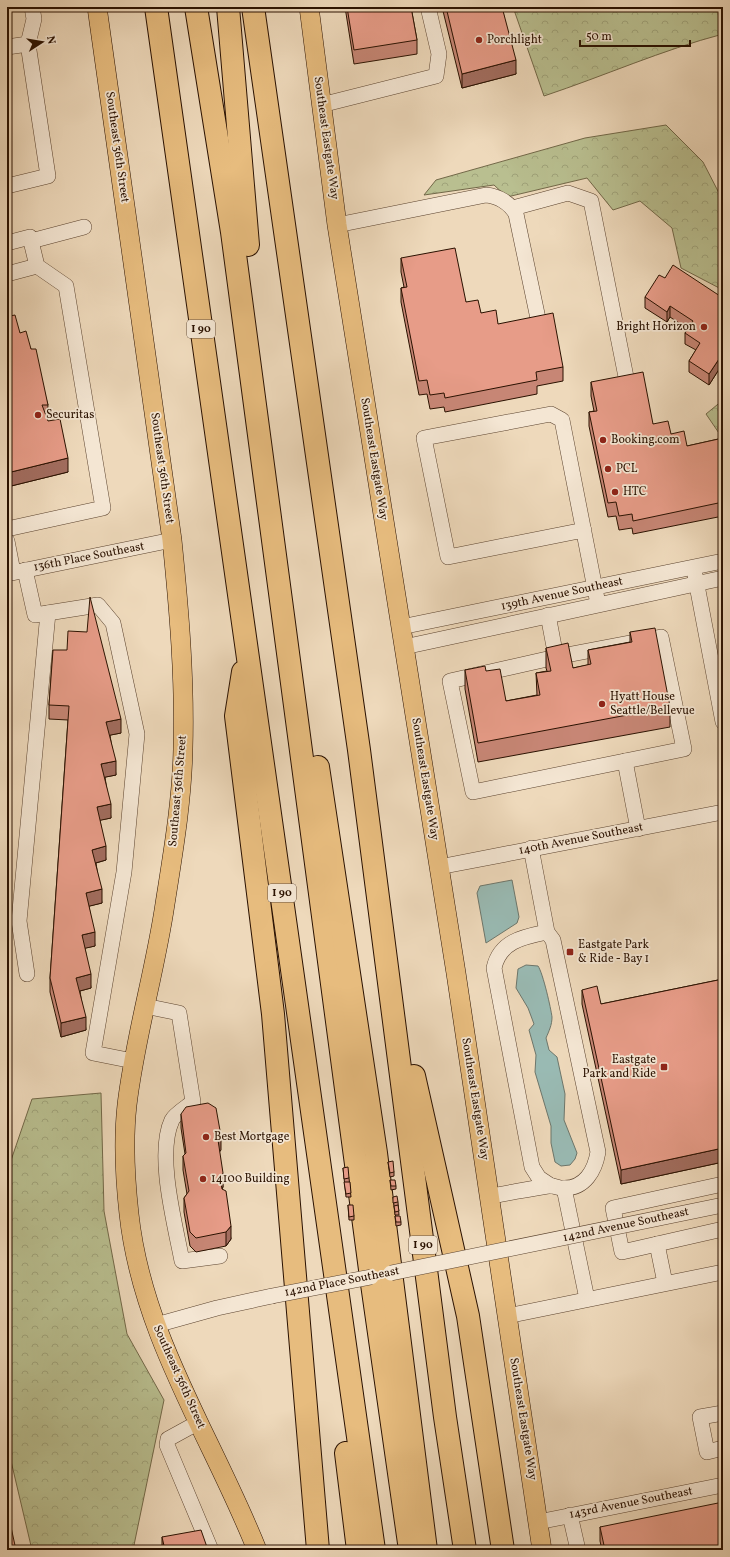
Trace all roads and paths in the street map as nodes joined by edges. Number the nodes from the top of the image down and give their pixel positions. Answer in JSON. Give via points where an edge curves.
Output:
{"nodes":[{"id":1,"x":32,"y":7,"type":"edge"},
{"id":2,"x":97,"y":7,"type":"edge"},
{"id":3,"x":156,"y":7,"type":"edge"},
{"id":4,"x":196,"y":7,"type":"edge"},
{"id":5,"x":228,"y":7,"type":"edge"},
{"id":6,"x":253,"y":7,"type":"edge"},
{"id":7,"x":309,"y":7,"type":"edge"},
{"id":8,"x":428,"y":7,"type":"edge"},
{"id":9,"x":28,"y":44,"type":"junction"},
{"id":10,"x":7,"y":48,"type":"edge"},
{"id":11,"x":321,"y":105,"type":"junction"},
{"id":12,"x":7,"y":186,"type":"edge"},
{"id":13,"x":513,"y":208,"type":"junction"},
{"id":14,"x":338,"y":226,"type":"junction"},
{"id":15,"x":84,"y":227,"type":"dead end"},
{"id":16,"x":31,"y":242,"type":"junction"},
{"id":17,"x":7,"y":243,"type":"edge"},
{"id":18,"x":37,"y":266,"type":"junction"},
{"id":19,"x":7,"y":274,"type":"edge"},
{"id":20,"x":540,"y":328,"type":"edge"},
{"id":21,"x":627,"y":382,"type":"edge"},
{"id":22,"x":7,"y":529,"type":"edge"},
{"id":23,"x":584,"y":530,"type":"junction"},
{"id":24,"x":172,"y":540,"type":"junction"},
{"id":25,"x":7,"y":541,"type":"edge"},
{"id":26,"x":723,"y":561,"type":"edge"},
{"id":27,"x":693,"y":566,"type":"junction"},
{"id":28,"x":15,"y":572,"type":"edge"},
{"id":29,"x":723,"y":578,"type":"edge"},
{"id":30,"x":696,"y":584,"type":"junction"},
{"id":31,"x":595,"y":587,"type":"junction"},
{"id":32,"x":598,"y":604,"type":"junction"},
{"id":33,"x":48,"y":613,"type":"junction"},
{"id":34,"x":548,"y":615,"type":"junction"},
{"id":35,"x":401,"y":627,"type":"junction"},
{"id":36,"x":404,"y":647,"type":"junction"},
{"id":37,"x":247,"y":651,"type":"junction"},
{"id":38,"x":556,"y":657,"type":"junction"},
{"id":39,"x":723,"y":722,"type":"edge"},
{"id":40,"x":625,"y":761,"type":"junction"},
{"id":41,"x":723,"y":812,"type":"edge"},
{"id":42,"x":638,"y":829,"type":"junction"},
{"id":43,"x":531,"y":848,"type":"junction"},
{"id":44,"x":439,"y":867,"type":"junction"},
{"id":45,"x":547,"y":932,"type":"junction"},
{"id":46,"x":384,"y":940,"type":"junction"},
{"id":47,"x":27,"y":974,"type":"dead end"},
{"id":48,"x":145,"y":1006,"type":"junction"},
{"id":49,"x":133,"y":1061,"type":"junction"},
{"id":50,"x":316,"y":1135,"type":"junction"},
{"id":51,"x":366,"y":1154,"type":"junction"},
{"id":52,"x":723,"y":1184,"type":"edge"},
{"id":53,"x":557,"y":1187,"type":"junction"},
{"id":54,"x":490,"y":1196,"type":"junction"},
{"id":55,"x":723,"y":1205,"type":"edge"},
{"id":56,"x":723,"y":1229,"type":"edge"},
{"id":57,"x":530,"y":1244,"type":"joint"},
{"id":58,"x":657,"y":1244,"type":"junction"},
{"id":59,"x":220,"y":1256,"type":"dead end"},
{"id":60,"x":723,"y":1272,"type":"edge"},
{"id":61,"x":381,"y":1275,"type":"junction"},
{"id":62,"x":665,"y":1283,"type":"junction"},
{"id":63,"x":587,"y":1299,"type":"junction"},
{"id":64,"x":507,"y":1316,"type":"junction"},
{"id":65,"x":387,"y":1323,"type":"junction"},
{"id":66,"x":156,"y":1325,"type":"junction"},
{"id":67,"x":723,"y":1412,"type":"edge"},
{"id":68,"x":200,"y":1422,"type":"junction"},
{"id":69,"x":723,"y":1448,"type":"edge"},
{"id":70,"x":723,"y":1485,"type":"edge"},
{"id":71,"x":570,"y":1515,"type":"junction"},
{"id":72,"x":538,"y":1522,"type":"junction"},
{"id":73,"x":211,"y":1550,"type":"edge"},
{"id":74,"x":257,"y":1550,"type":"edge"},
{"id":75,"x":318,"y":1550,"type":"edge"},
{"id":76,"x":358,"y":1550,"type":"edge"},
{"id":77,"x":374,"y":1550,"type":"edge"},
{"id":78,"x":410,"y":1550,"type":"edge"},
{"id":79,"x":426,"y":1550,"type":"edge"},
{"id":80,"x":464,"y":1550,"type":"edge"},
{"id":81,"x":504,"y":1550,"type":"edge"},
{"id":82,"x":542,"y":1550,"type":"edge"},
{"id":83,"x":578,"y":1550,"type":"edge"}],
"edges":[{"from":1,"to":9,"type":"street","via":[[34,19]]},
{"from":2,"to":24,"type":"main road","name":"Southeast 36th Street"},
{"from":3,"to":37,"type":"highway","number":"I 90"},
{"from":4,"to":51,"type":"highway","via":[[232,232],[305,785]]},
{"from":5,"to":51,"type":"highway","via":[[245,222]]},
{"from":6,"to":46,"type":"highway","number":"I 90","via":[[316,439]]},
{"from":7,"to":11,"type":"main road","name":"Southeast Eastgate Way"},
{"from":8,"to":11,"type":"street","via":[[439,54],[436,76]]},
{"from":9,"to":10,"type":"street"},
{"from":9,"to":12,"type":"street","via":[[48,176]]},
{"from":11,"to":14,"type":"main road","name":"Southeast Eastgate Way"},
{"from":13,"to":14,"type":"street","via":[[499,198],[486,196]]},
{"from":13,"to":20,"type":"street"},
{"from":13,"to":21,"type":"street","via":[[568,193],[591,201]]},
{"from":14,"to":35,"type":"main road","name":"Southeast Eastgate Way"},
{"from":15,"to":16,"type":"street"},
{"from":16,"to":17,"type":"street","via":[[30,237]]},
{"from":16,"to":18,"type":"street"},
{"from":18,"to":19,"type":"street"},
{"from":18,"to":22,"type":"street","via":[[66,286],[103,508]]},
{"from":23,"to":23,"type":"street","via":[[562,420],[557,417],[551,414],[424,438],[448,557]]},
{"from":23,"to":31,"type":"street"},
{"from":24,"to":28,"type":"street","name":"136th Place Southeast"},
{"from":24,"to":48,"type":"main road","name":"Southeast 36th Street","via":[[183,676],[183,751],[165,909]]},
{"from":25,"to":28,"type":"street"},
{"from":26,"to":27,"type":"street","name":"139th Avenue Southeast"},
{"from":27,"to":30,"type":"street"},
{"from":27,"to":31,"type":"street","name":"139th Avenue Southeast"},
{"from":28,"to":33,"type":"street","via":[[35,615]]},
{"from":29,"to":30,"type":"street","name":"139th Avenue Southeast"},
{"from":30,"to":32,"type":"street","name":"139th Avenue Southeast"},
{"from":30,"to":39,"type":"street"},
{"from":31,"to":32,"type":"street"},
{"from":31,"to":35,"type":"street","name":"139th Avenue Southeast"},
{"from":32,"to":34,"type":"street","name":"139th Avenue Southeast"},
{"from":33,"to":47,"type":"street","via":[[19,921]]},
{"from":33,"to":49,"type":"street","via":[[98,606],[113,623],[137,734],[124,872],[93,1053]]},
{"from":34,"to":36,"type":"street","name":"139th Avenue Southeast"},
{"from":34,"to":38,"type":"street"},
{"from":35,"to":36,"type":"main road","name":"Southeast Eastgate Way"},
{"from":36,"to":44,"type":"main road","name":"Southeast Eastgate Way"},
{"from":37,"to":50,"type":"highway","number":"I 90"},
{"from":37,"to":75,"type":"highway","via":[[236,716],[273,1014]]},
{"from":38,"to":40,"type":"street","via":[[661,637],[684,748]]},
{"from":38,"to":40,"type":"street","via":[[450,681],[473,792]]},
{"from":40,"to":42,"type":"street"},
{"from":41,"to":42,"type":"street","name":"140th Avenue Southeast"},
{"from":42,"to":43,"type":"street","name":"140th Avenue Southeast"},
{"from":43,"to":44,"type":"street","name":"140th Avenue Southeast"},
{"from":43,"to":45,"type":"street"},
{"from":44,"to":54,"type":"main road","name":"Southeast Eastgate Way"},
{"from":45,"to":53,"type":"street","via":[[553,940],[598,1152],[596,1166],[589,1177],[577,1185]]},
{"from":45,"to":53,"type":"street","via":[[511,942],[499,953],[494,968],[532,1167],[539,1178]]},
{"from":46,"to":80,"type":"highway","number":"I 90"},
{"from":46,"to":81,"type":"highway","via":[[468,1316]]},
{"from":48,"to":49,"type":"main road","name":"Southeast 36th Street"},
{"from":48,"to":59,"type":"street","via":[[179,1013],[193,1102],[172,1120],[165,1150],[171,1206],[182,1261]]},
{"from":49,"to":66,"type":"main road","name":"Southeast 36th Street","via":[[127,1108],[125,1168],[129,1217],[138,1272]]},
{"from":50,"to":76,"type":"highway","via":[[349,1483]]},
{"from":50,"to":77,"type":"highway","number":"I 90"},
{"from":51,"to":61,"type":"highway"},
{"from":52,"to":58,"type":"street","via":[[613,1208],[622,1252]]},
{"from":53,"to":54,"type":"street"},
{"from":53,"to":63,"type":"street"},
{"from":54,"to":64,"type":"main road","name":"Southeast Eastgate Way"},
{"from":55,"to":57,"type":"street","name":"142nd Avenue Southeast","bridge":true},
{"from":56,"to":58,"type":"street"},
{"from":57,"to":61,"type":"street","name":"142nd Place Southeast","bridge":true},
{"from":58,"to":62,"type":"street"},
{"from":60,"to":62,"type":"street"},
{"from":61,"to":65,"type":"highway"},
{"from":61,"to":66,"type":"street","name":"142nd Place Southeast","bridge":true,"via":[[217,1308]]},
{"from":62,"to":63,"type":"street"},
{"from":63,"to":64,"type":"street"},
{"from":64,"to":72,"type":"main road","name":"Southeast Eastgate Way"},
{"from":65,"to":78,"type":"highway"},
{"from":65,"to":79,"type":"highway"},
{"from":66,"to":68,"type":"main road","name":"Southeast 36th Street","via":[[170,1361]]},
{"from":67,"to":69,"type":"street","via":[[700,1417],[707,1452]]},
{"from":68,"to":73,"type":"street","via":[[168,1439],[167,1445]]},
{"from":68,"to":74,"type":"main road","name":"Southeast 36th Street"},
{"from":70,"to":71,"type":"street","name":"143rd Avenue Southeast"},
{"from":71,"to":72,"type":"street","name":"143rd Avenue Southeast"},
{"from":71,"to":83,"type":"street"},
{"from":72,"to":82,"type":"main road","name":"Southeast Eastgate Way"}]}
